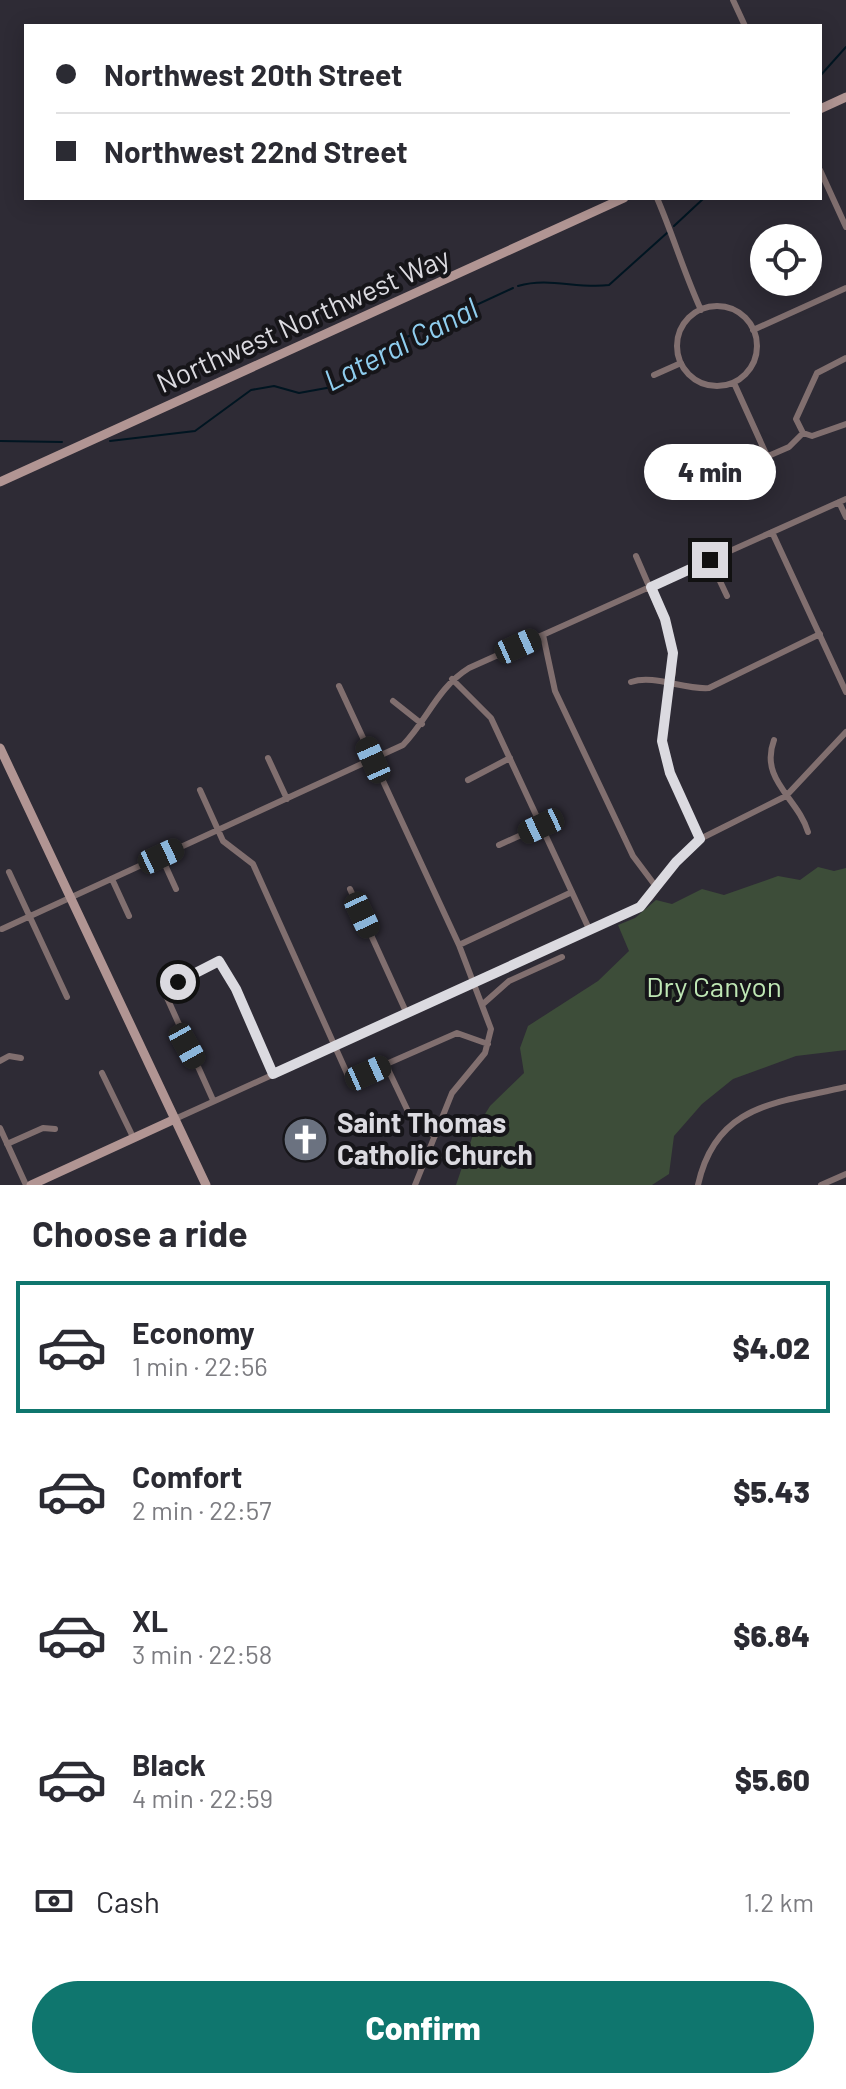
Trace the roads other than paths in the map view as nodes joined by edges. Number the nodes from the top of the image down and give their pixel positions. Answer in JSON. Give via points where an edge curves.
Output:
{"nodes":[{"id":1,"x":733,"y":0,"type":"edge"},
{"id":2,"x":744,"y":24,"type":"edge"},
{"id":3,"x":846,"y":97,"type":"edge"},
{"id":4,"x":822,"y":108,"type":"edge"},
{"id":5,"x":822,"y":174,"type":"edge"},
{"id":6,"x":620,"y":200,"type":"edge"},
{"id":7,"x":658,"y":200,"type":"edge"},
{"id":8,"x":843,"y":212,"type":"edge"},
{"id":9,"x":846,"y":227,"type":"edge"},
{"id":10,"x":846,"y":288,"type":"edge"},
{"id":11,"x":701,"y":310,"type":"junction"},
{"id":12,"x":753,"y":330,"type":"junction"},
{"id":13,"x":846,"y":358,"type":"edge"},
{"id":14,"x":681,"y":363,"type":"junction"},
{"id":15,"x":654,"y":375,"type":"dead end"},
{"id":16,"x":734,"y":383,"type":"junction"},
{"id":17,"x":846,"y":424,"type":"edge"},
{"id":18,"x":803,"y":433,"type":"junction"},
{"id":19,"x":767,"y":456,"type":"junction"},
{"id":20,"x":759,"y":460,"type":"dead end"},
{"id":21,"x":0,"y":482,"type":"edge"},
{"id":22,"x":843,"y":500,"type":"edge"},
{"id":23,"x":846,"y":517,"type":"edge"},
{"id":24,"x":772,"y":532,"type":"junction"},
{"id":25,"x":636,"y":556,"type":"dead end"},
{"id":26,"x":710,"y":560,"type":"junction"},
{"id":27,"x":651,"y":587,"type":"junction"},
{"id":28,"x":727,"y":596,"type":"dead end"},
{"id":29,"x":820,"y":634,"type":"junction"},
{"id":30,"x":543,"y":635,"type":"junction"},
{"id":31,"x":452,"y":679,"type":"junction"},
{"id":32,"x":631,"y":682,"type":"dead end"},
{"id":33,"x":670,"y":685,"type":"junction"},
{"id":34,"x":339,"y":686,"type":"dead end"},
{"id":35,"x":846,"y":692,"type":"edge"},
{"id":36,"x":393,"y":701,"type":"dead end"},
{"id":37,"x":422,"y":724,"type":"junction"},
{"id":38,"x":846,"y":732,"type":"edge"},
{"id":39,"x":774,"y":740,"type":"dead end"},
{"id":40,"x":0,"y":748,"type":"edge"},
{"id":41,"x":268,"y":758,"type":"dead end"},
{"id":42,"x":510,"y":758,"type":"junction"},
{"id":43,"x":373,"y":760,"type":"junction"},
{"id":44,"x":468,"y":780,"type":"dead end"},
{"id":45,"x":200,"y":790,"type":"dead end"},
{"id":46,"x":786,"y":796,"type":"junction"},
{"id":47,"x":287,"y":799,"type":"junction"},
{"id":48,"x":541,"y":826,"type":"junction"},
{"id":49,"x":219,"y":830,"type":"junction"},
{"id":50,"x":808,"y":832,"type":"dead end"},
{"id":51,"x":700,"y":839,"type":"junction"},
{"id":52,"x":499,"y":845,"type":"dead end"},
{"id":53,"x":161,"y":856,"type":"junction"},
{"id":54,"x":9,"y":872,"type":"dead end"},
{"id":55,"x":112,"y":879,"type":"junction"},
{"id":56,"x":657,"y":888,"type":"junction"},
{"id":57,"x":176,"y":889,"type":"dead end"},
{"id":58,"x":350,"y":889,"type":"dead end"},
{"id":59,"x":572,"y":892,"type":"junction"},
{"id":60,"x":70,"y":898,"type":"junction"},
{"id":61,"x":29,"y":916,"type":"junction"},
{"id":62,"x":129,"y":916,"type":"dead end"},
{"id":63,"x":2,"y":929,"type":"edge"},
{"id":64,"x":590,"y":931,"type":"junction"},
{"id":65,"x":459,"y":945,"type":"junction"},
{"id":66,"x":562,"y":957,"type":"dead end"},
{"id":67,"x":474,"y":984,"type":"junction"},
{"id":68,"x":67,"y":997,"type":"dead end"},
{"id":69,"x":483,"y":1004,"type":"junction"},
{"id":70,"x":407,"y":1014,"type":"junction"},
{"id":71,"x":488,"y":1044,"type":"junction"},
{"id":72,"x":334,"y":1046,"type":"junction"},
{"id":73,"x":21,"y":1058,"type":"dead end"},
{"id":74,"x":0,"y":1061,"type":"edge"},
{"id":75,"x":386,"y":1065,"type":"junction"},
{"id":76,"x":102,"y":1073,"type":"dead end"},
{"id":77,"x":273,"y":1074,"type":"junction"},
{"id":78,"x":846,"y":1087,"type":"edge"},
{"id":79,"x":213,"y":1100,"type":"junction"},
{"id":80,"x":773,"y":1102,"type":"junction"},
{"id":81,"x":777,"y":1112,"type":"dead end"},
{"id":82,"x":175,"y":1119,"type":"junction"},
{"id":83,"x":0,"y":1128,"type":"edge"},
{"id":84,"x":55,"y":1129,"type":"dead end"},
{"id":85,"x":435,"y":1136,"type":"junction"},
{"id":86,"x":133,"y":1137,"type":"junction"},
{"id":87,"x":7,"y":1144,"type":"junction"},
{"id":88,"x":846,"y":1174,"type":"edge"},
{"id":89,"x":28,"y":1185,"type":"edge"},
{"id":90,"x":206,"y":1185,"type":"edge"},
{"id":91,"x":415,"y":1185,"type":"edge"},
{"id":92,"x":698,"y":1185,"type":"edge"},
{"id":93,"x":821,"y":1185,"type":"edge"}],
"edges":[{"from":1,"to":2,"type":"street"},
{"from":3,"to":4,"type":"street"},
{"from":5,"to":8,"type":"street"},
{"from":6,"to":21,"type":"street","name":"Northwest Northwest Way"},
{"from":7,"to":11,"type":"street"},
{"from":8,"to":9,"type":"street"},
{"from":10,"to":12,"type":"street"},
{"from":11,"to":12,"type":"street","via":[[725,307],[738,312]]},
{"from":11,"to":14,"type":"street","via":[[680,331]]},
{"from":12,"to":16,"type":"street","via":[[756,358]]},
{"from":13,"to":18,"type":"street","via":[[812,379],[797,412]]},
{"from":14,"to":15,"type":"street"},
{"from":14,"to":16,"type":"street","via":[[707,385]]},
{"from":16,"to":19,"type":"street"},
{"from":17,"to":18,"type":"street","via":[[821,436]]},
{"from":18,"to":19,"type":"street","via":[[789,447]]},
{"from":19,"to":20,"type":"street"},
{"from":22,"to":23,"type":"street"},
{"from":22,"to":24,"type":"street"},
{"from":24,"to":26,"type":"street"},
{"from":24,"to":29,"type":"street"},
{"from":25,"to":27,"type":"street"},
{"from":26,"to":27,"type":"street"},
{"from":26,"to":28,"type":"street"},
{"from":27,"to":30,"type":"street"},
{"from":27,"to":33,"type":"street","via":[[671,637]]},
{"from":29,"to":33,"type":"street","via":[[709,688]]},
{"from":29,"to":35,"type":"street"},
{"from":30,"to":31,"type":"street"},
{"from":30,"to":56,"type":"street","via":[[555,691],[633,856]]},
{"from":31,"to":37,"type":"street"},
{"from":31,"to":42,"type":"street","via":[[491,718]]},
{"from":32,"to":33,"type":"street"},
{"from":33,"to":51,"type":"street","via":[[664,750]]},
{"from":34,"to":43,"type":"street"},
{"from":36,"to":37,"type":"street"},
{"from":37,"to":43,"type":"street","via":[[403,745]]},
{"from":38,"to":46,"type":"street"},
{"from":39,"to":46,"type":"street","via":[[771,772]]},
{"from":40,"to":60,"type":"street"},
{"from":41,"to":47,"type":"street"},
{"from":42,"to":44,"type":"street"},
{"from":42,"to":48,"type":"street"},
{"from":43,"to":47,"type":"street"},
{"from":43,"to":65,"type":"street"},
{"from":45,"to":49,"type":"street"},
{"from":46,"to":50,"type":"street"},
{"from":46,"to":51,"type":"street"},
{"from":47,"to":49,"type":"street"},
{"from":48,"to":52,"type":"street"},
{"from":48,"to":59,"type":"street"},
{"from":49,"to":53,"type":"street"},
{"from":49,"to":72,"type":"street","via":[[223,841],[253,864]]},
{"from":51,"to":56,"type":"street"},
{"from":53,"to":55,"type":"street"},
{"from":53,"to":57,"type":"street"},
{"from":54,"to":61,"type":"street"},
{"from":55,"to":60,"type":"street"},
{"from":55,"to":62,"type":"street"},
{"from":56,"to":64,"type":"street","via":[[640,907]]},
{"from":58,"to":70,"type":"street"},
{"from":59,"to":64,"type":"street"},
{"from":59,"to":65,"type":"street"},
{"from":60,"to":61,"type":"street"},
{"from":60,"to":82,"type":"street"},
{"from":61,"to":63,"type":"street"},
{"from":61,"to":68,"type":"street"},
{"from":64,"to":67,"type":"street"},
{"from":65,"to":67,"type":"street"},
{"from":66,"to":69,"type":"street","via":[[509,981]]},
{"from":67,"to":69,"type":"street"},
{"from":67,"to":70,"type":"street"},
{"from":69,"to":71,"type":"street","via":[[491,1029]]},
{"from":70,"to":72,"type":"street"},
{"from":71,"to":75,"type":"street","via":[[457,1033]]},
{"from":71,"to":85,"type":"street","via":[[459,1081]]},
{"from":72,"to":75,"type":"street","via":[[350,1080]]},
{"from":72,"to":77,"type":"street"},
{"from":73,"to":74,"type":"street"},
{"from":75,"to":85,"type":"street","via":[[415,1126]]},
{"from":76,"to":86,"type":"street"},
{"from":77,"to":79,"type":"street"},
{"from":77,"to":79,"type":"street","via":[[219,961],[164,991]]},
{"from":78,"to":80,"type":"street"},
{"from":79,"to":82,"type":"street"},
{"from":80,"to":81,"type":"street"},
{"from":80,"to":92,"type":"street","via":[[744,1114],[721,1135]]},
{"from":82,"to":86,"type":"street"},
{"from":82,"to":90,"type":"street"},
{"from":83,"to":87,"type":"street"},
{"from":84,"to":87,"type":"street","via":[[43,1128]]},
{"from":85,"to":91,"type":"street"},
{"from":86,"to":89,"type":"street"},
{"from":87,"to":89,"type":"street"},
{"from":88,"to":93,"type":"street"}]}
